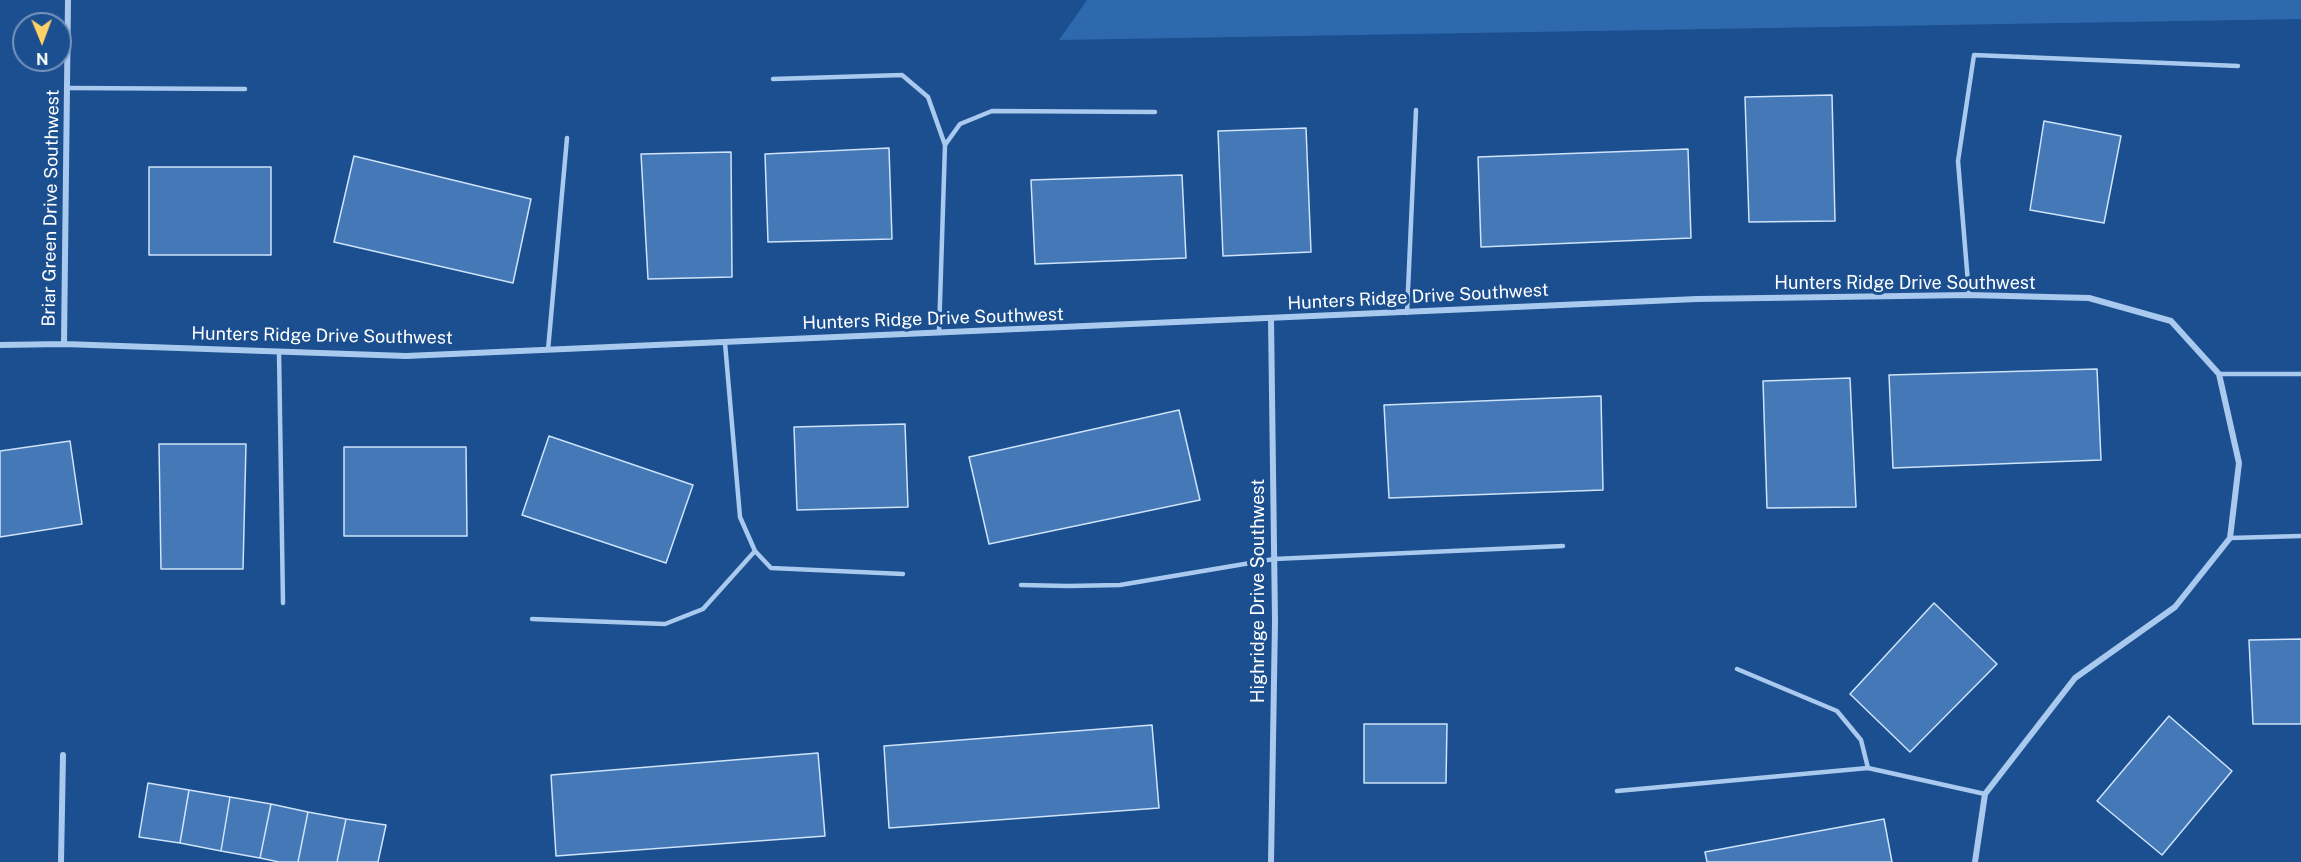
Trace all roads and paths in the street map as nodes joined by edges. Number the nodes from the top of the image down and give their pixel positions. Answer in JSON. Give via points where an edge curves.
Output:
{"nodes":[{"id":1,"x":68,"y":0,"type":"edge"},
{"id":2,"x":2238,"y":66,"type":"dead end"},
{"id":3,"x":773,"y":79,"type":"dead end"},
{"id":4,"x":67,"y":88,"type":"junction"},
{"id":5,"x":245,"y":89,"type":"dead end"},
{"id":6,"x":1416,"y":110,"type":"dead end"},
{"id":7,"x":1155,"y":112,"type":"dead end"},
{"id":8,"x":567,"y":138,"type":"dead end"},
{"id":9,"x":945,"y":146,"type":"junction"},
{"id":10,"x":1969,"y":295,"type":"junction"},
{"id":11,"x":1407,"y":313,"type":"junction"},
{"id":12,"x":1270,"y":319,"type":"junction"},
{"id":13,"x":939,"y":333,"type":"junction"},
{"id":14,"x":725,"y":343,"type":"junction"},
{"id":15,"x":64,"y":344,"type":"junction"},
{"id":16,"x":0,"y":345,"type":"edge"},
{"id":17,"x":548,"y":350,"type":"junction"},
{"id":18,"x":279,"y":352,"type":"junction"},
{"id":19,"x":2219,"y":374,"type":"junction"},
{"id":20,"x":2301,"y":374,"type":"edge"},
{"id":21,"x":2301,"y":536,"type":"edge"},
{"id":22,"x":2230,"y":538,"type":"junction"},
{"id":23,"x":1563,"y":546,"type":"dead end"},
{"id":24,"x":755,"y":551,"type":"junction"},
{"id":25,"x":1274,"y":559,"type":"junction"},
{"id":26,"x":903,"y":574,"type":"dead end"},
{"id":27,"x":1021,"y":585,"type":"dead end"},
{"id":28,"x":283,"y":603,"type":"dead end"},
{"id":29,"x":532,"y":619,"type":"dead end"},
{"id":30,"x":1737,"y":669,"type":"dead end"},
{"id":31,"x":63,"y":755,"type":"dead end"},
{"id":32,"x":1868,"y":768,"type":"junction"},
{"id":33,"x":1617,"y":790,"type":"dead end"},
{"id":34,"x":1985,"y":794,"type":"junction"},
{"id":35,"x":61,"y":862,"type":"edge"},
{"id":36,"x":1271,"y":862,"type":"edge"},
{"id":37,"x":1975,"y":862,"type":"edge"}],
"edges":[{"from":1,"to":4,"type":"street","name":"Briar Green Drive Southwest"},
{"from":2,"to":10,"type":"lane","via":[[1974,55],[1958,161]]},
{"from":3,"to":9,"type":"lane","via":[[902,75],[928,97]]},
{"from":4,"to":5,"type":"lane"},
{"from":4,"to":15,"type":"street","name":"Briar Green Drive Southwest"},
{"from":6,"to":11,"type":"lane"},
{"from":7,"to":9,"type":"lane","via":[[992,111],[960,124]]},
{"from":8,"to":17,"type":"lane"},
{"from":9,"to":13,"type":"lane"},
{"from":10,"to":11,"type":"street","name":"Hunters Ridge Drive Southwest","via":[[1697,299]]},
{"from":10,"to":19,"type":"street","name":"Hunters Ridge Drive Southwest","via":[[2089,298],[2171,321]]},
{"from":11,"to":12,"type":"street","name":"Hunters Ridge Drive Southwest"},
{"from":12,"to":13,"type":"street","name":"Hunters Ridge Drive Southwest"},
{"from":12,"to":25,"type":"street","name":"Highridge Drive Southwest"},
{"from":13,"to":14,"type":"street","name":"Hunters Ridge Drive Southwest"},
{"from":14,"to":17,"type":"street","name":"Hunters Ridge Drive Southwest"},
{"from":14,"to":24,"type":"lane","via":[[740,517]]},
{"from":15,"to":16,"type":"street","name":"Hunters Ridge Drive Southwest"},
{"from":15,"to":18,"type":"street","name":"Hunters Ridge Drive Southwest"},
{"from":17,"to":18,"type":"street","name":"Hunters Ridge Drive Southwest","via":[[406,356]]},
{"from":18,"to":28,"type":"lane"},
{"from":19,"to":20,"type":"lane"},
{"from":19,"to":22,"type":"street","name":"Hunters Ridge Drive Southwest","via":[[2239,463]]},
{"from":21,"to":22,"type":"lane"},
{"from":22,"to":34,"type":"street","via":[[2175,607],[2075,678]]},
{"from":23,"to":25,"type":"lane"},
{"from":24,"to":26,"type":"lane","via":[[771,568]]},
{"from":24,"to":29,"type":"lane","via":[[703,609],[665,624]]},
{"from":25,"to":27,"type":"lane","via":[[1120,585]]},
{"from":25,"to":36,"type":"street","name":"Highridge Drive Southwest"},
{"from":30,"to":32,"type":"lane","via":[[1837,711],[1861,740]]},
{"from":31,"to":35,"type":"street"},
{"from":32,"to":33,"type":"lane"},
{"from":32,"to":34,"type":"lane"},
{"from":34,"to":37,"type":"street"}]}
